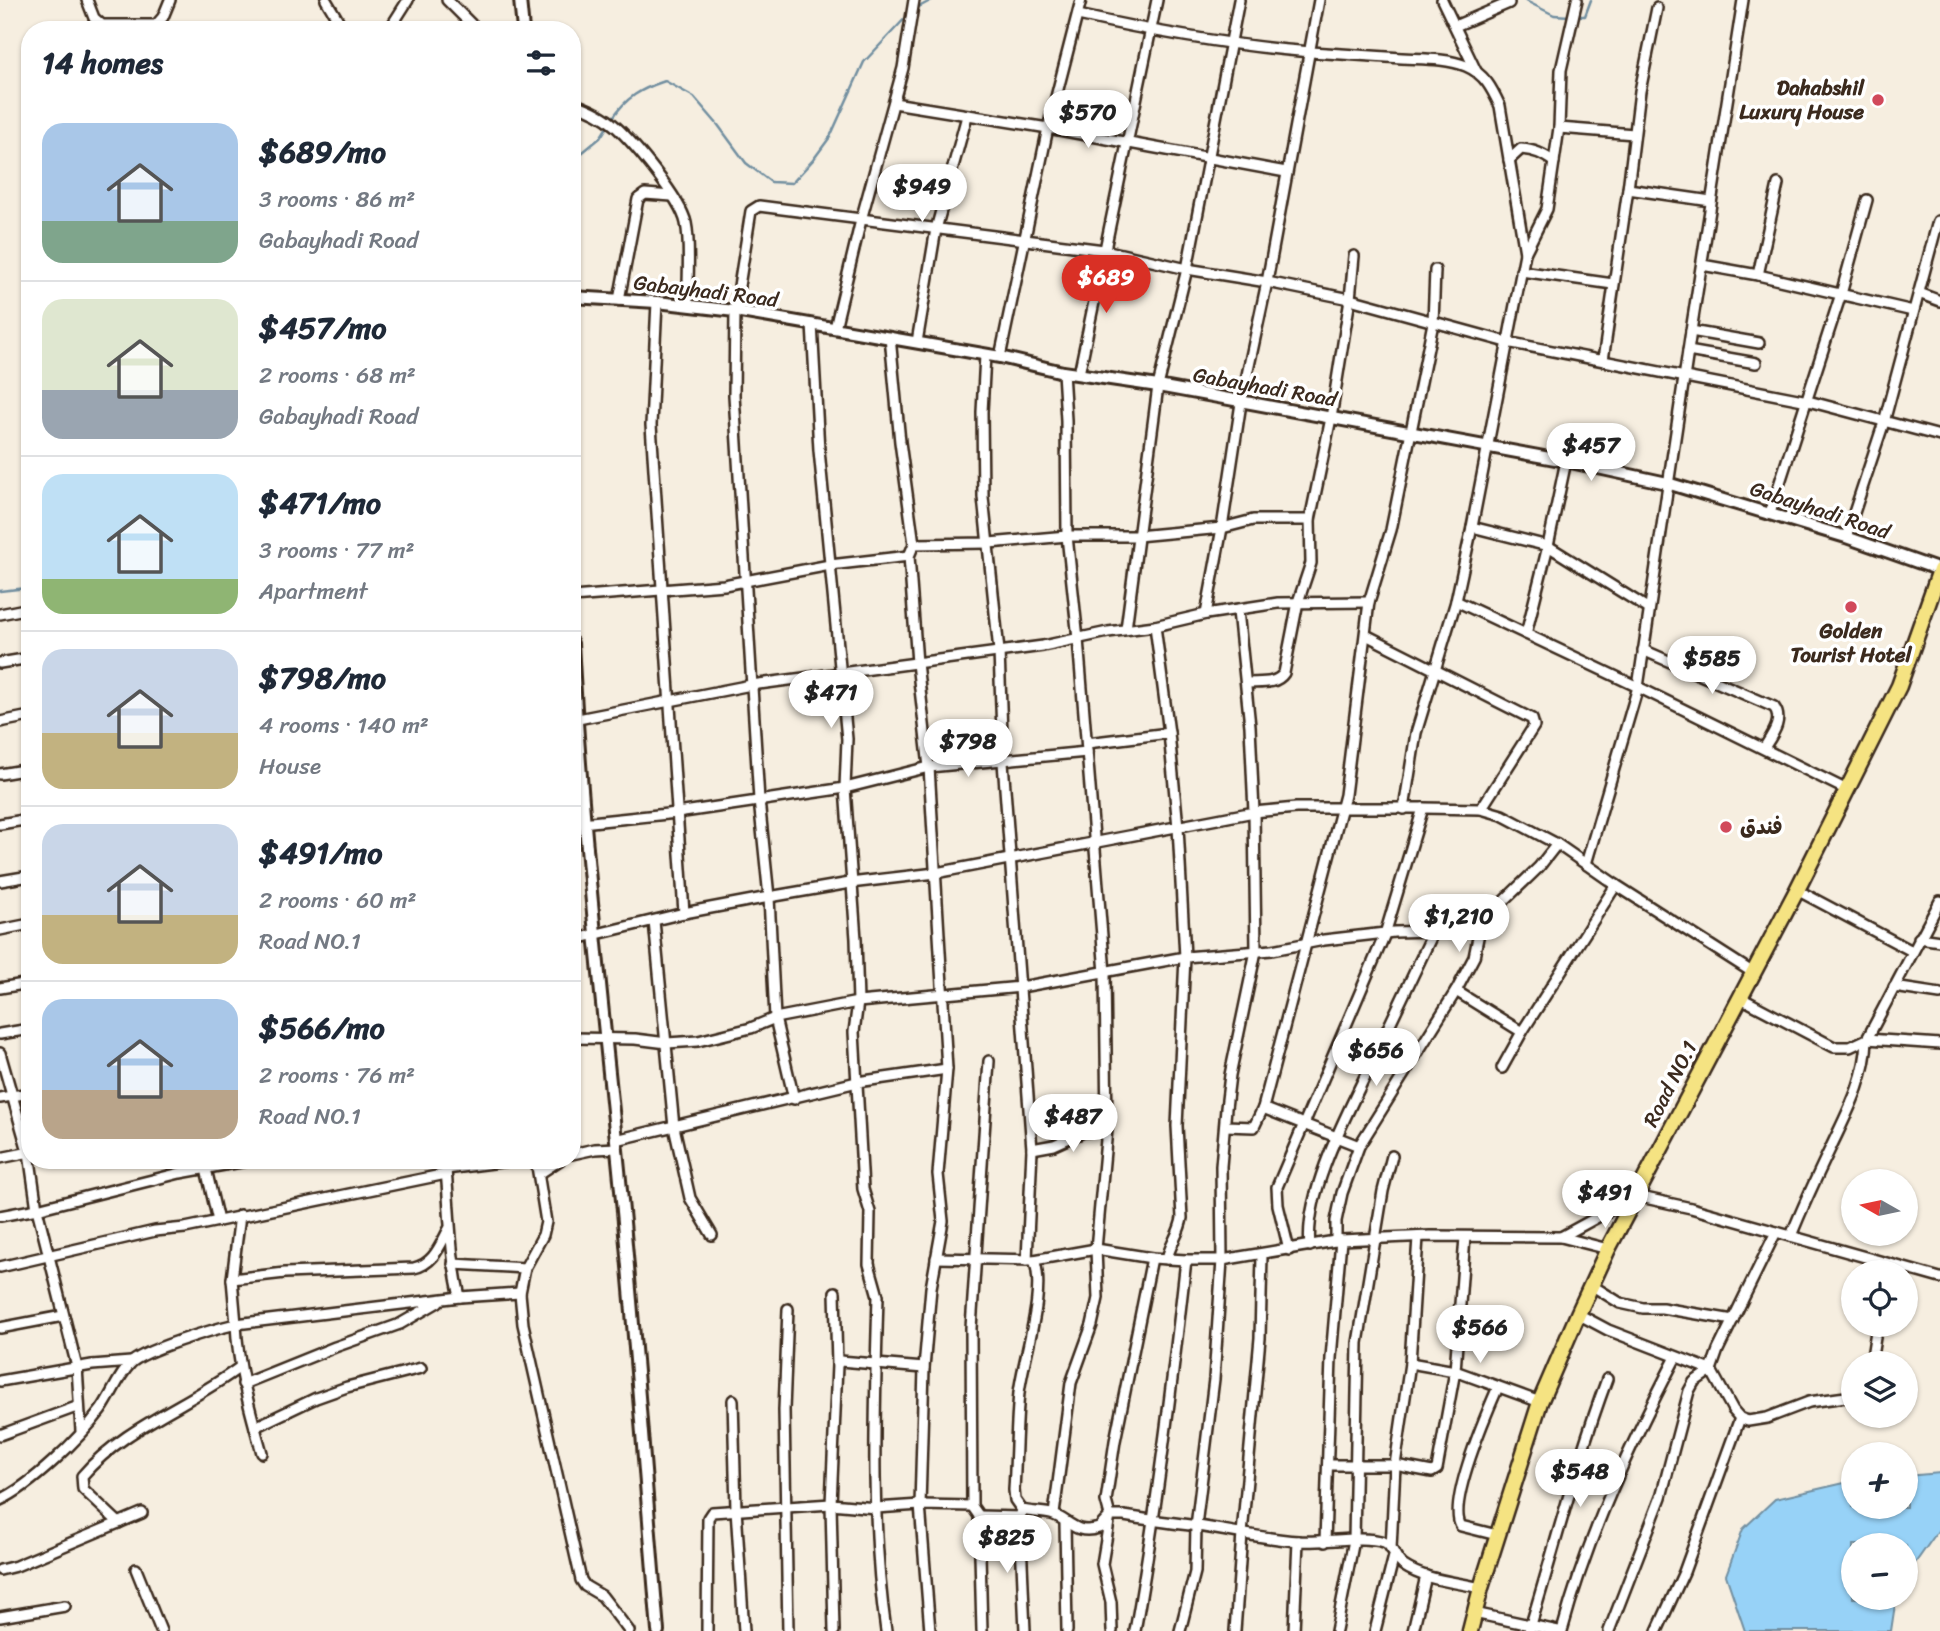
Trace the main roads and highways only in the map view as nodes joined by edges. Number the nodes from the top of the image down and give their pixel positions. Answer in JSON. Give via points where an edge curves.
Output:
{"nodes":[{"id":1,"x":1940,"y":570,"type":"edge"},
{"id":2,"x":1470,"y":1631,"type":"edge"}],
"edges":[{"from":1,"to":2,"type":"highway","name":"Road NO.1","via":[[1899,686],[1591,1284],[1540,1402]]}]}
